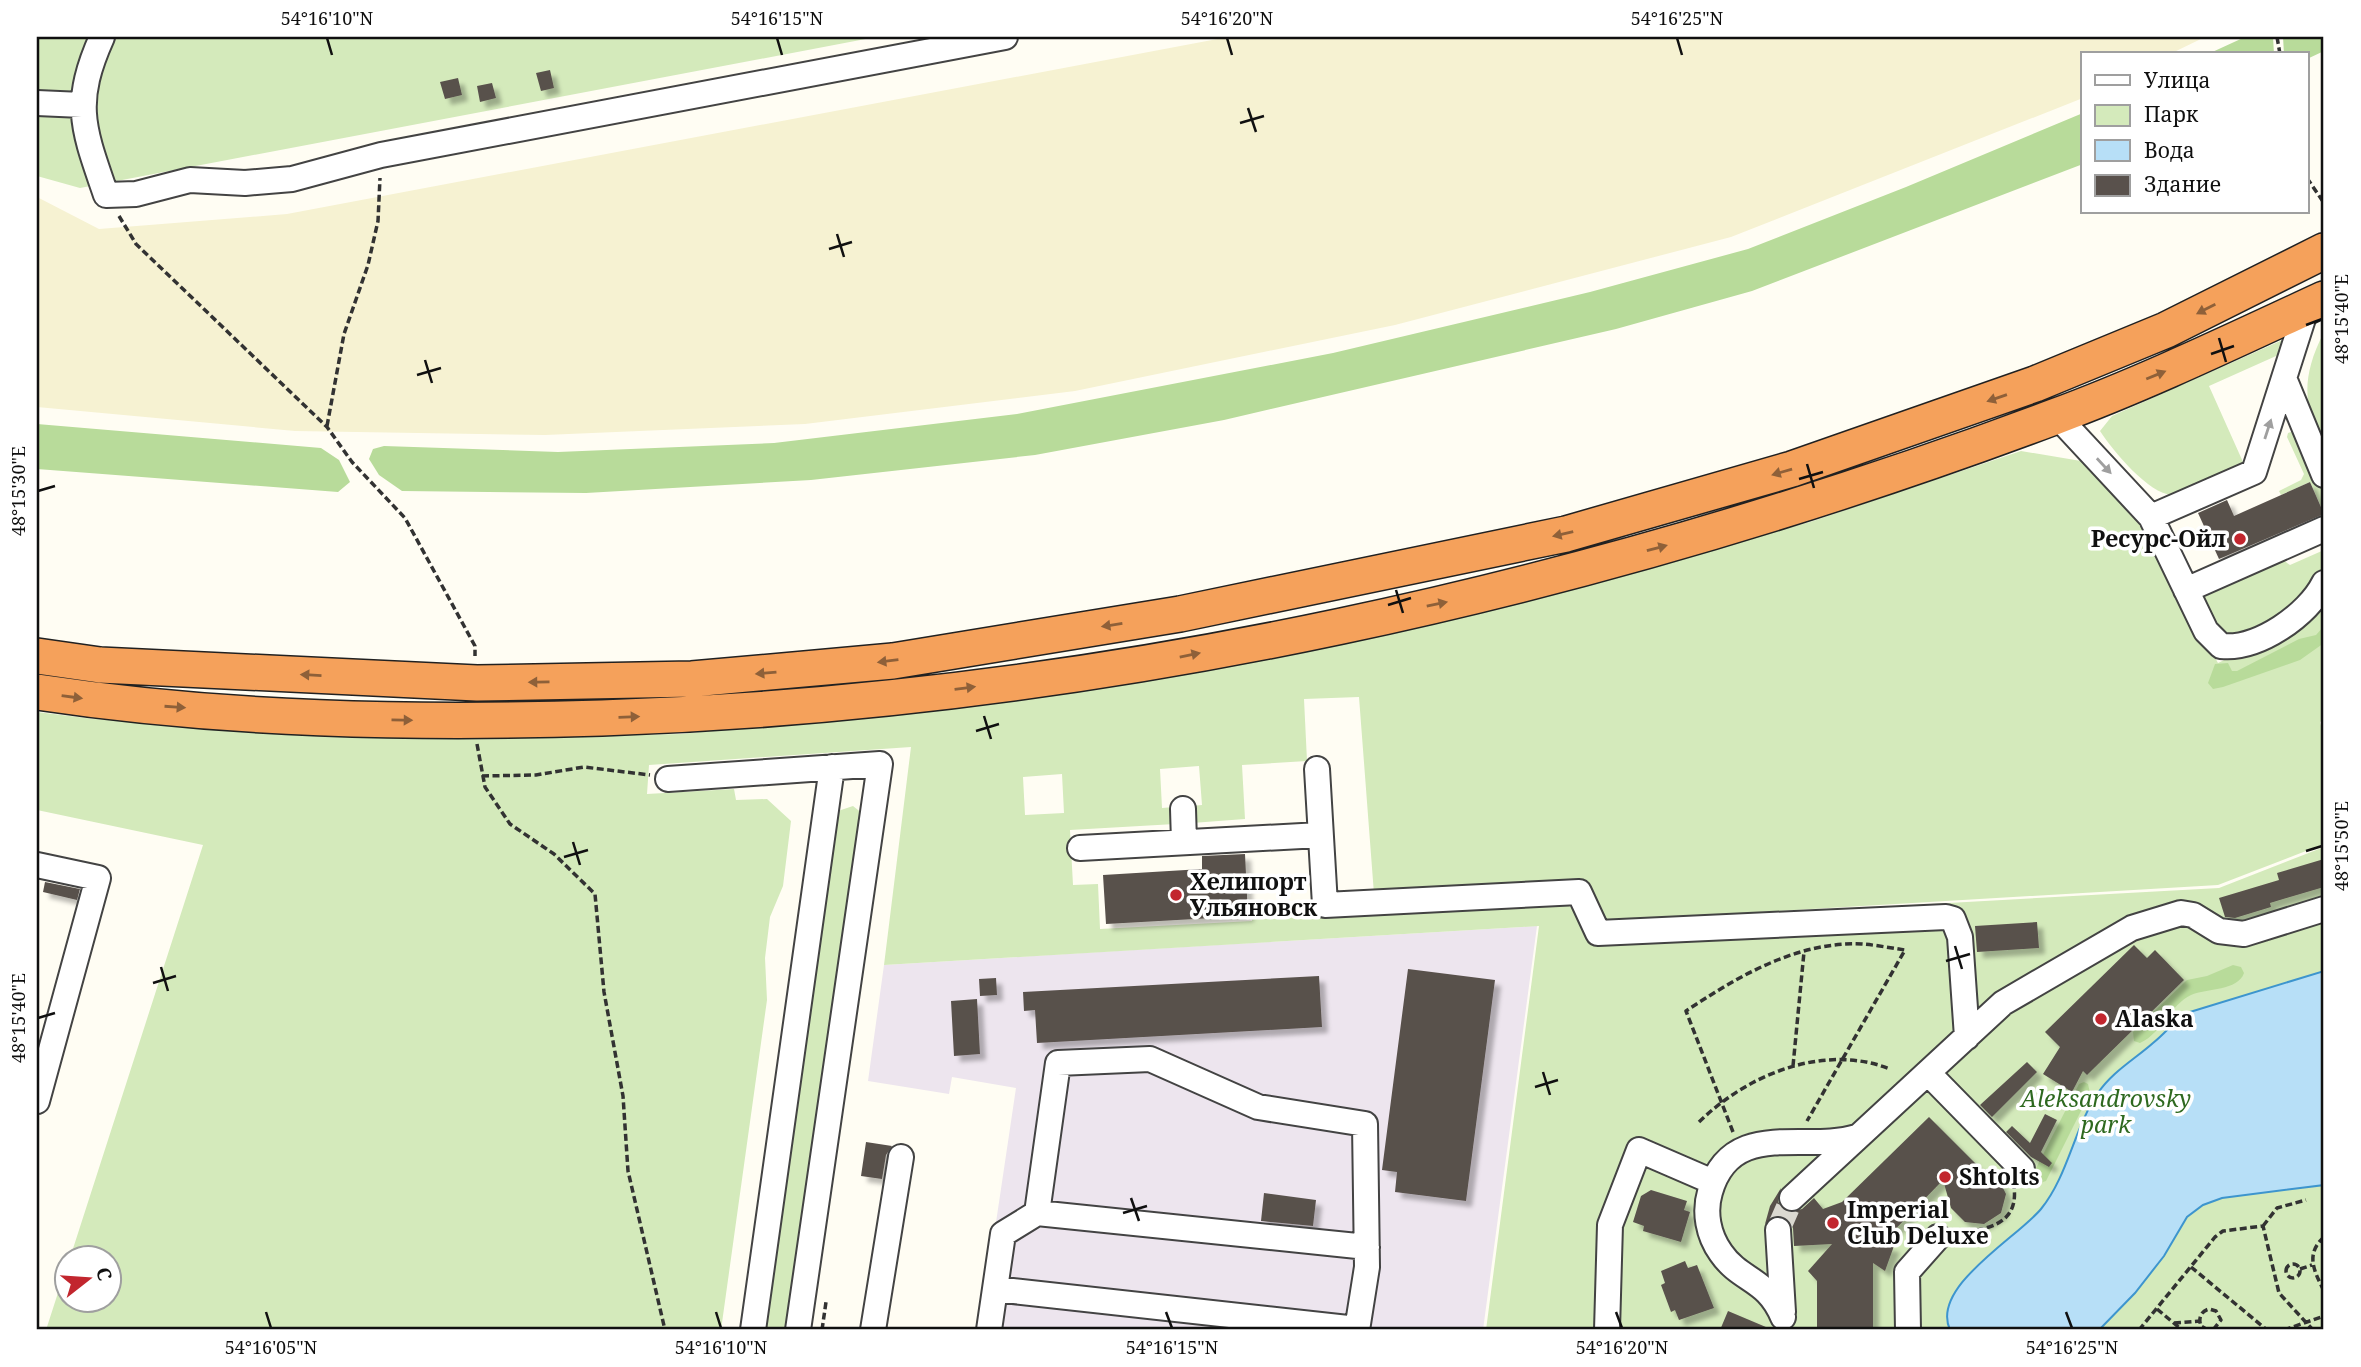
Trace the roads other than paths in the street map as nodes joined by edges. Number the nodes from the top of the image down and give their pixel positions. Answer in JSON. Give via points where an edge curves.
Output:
{"nodes":[{"id":1,"x":102,"y":37,"type":"edge"},
{"id":2,"x":1005,"y":37,"type":"edge"},
{"id":3,"x":37,"y":103,"type":"edge"},
{"id":4,"x":82,"y":105,"type":"junction"},
{"id":5,"x":2324,"y":251,"type":"edge"},
{"id":6,"x":2316,"y":302,"type":"edge"},
{"id":7,"x":2284,"y":378,"type":"junction"},
{"id":8,"x":2057,"y":416,"type":"junction"},
{"id":9,"x":2324,"y":475,"type":"edge"},
{"id":10,"x":2151,"y":517,"type":"junction"},
{"id":11,"x":2324,"y":529,"type":"edge"},
{"id":12,"x":2324,"y":583,"type":"edge"},
{"id":13,"x":2186,"y":590,"type":"junction"},
{"id":14,"x":37,"y":656,"type":"edge"},
{"id":15,"x":37,"y":692,"type":"edge"},
{"id":16,"x":832,"y":768,"type":"junction"},
{"id":17,"x":1317,"y":769,"type":"dead end"},
{"id":18,"x":668,"y":779,"type":"road end"},
{"id":19,"x":1183,"y":809,"type":"dead end"},
{"id":20,"x":1320,"y":835,"type":"junction"},
{"id":21,"x":1184,"y":842,"type":"junction"},
{"id":22,"x":1080,"y":848,"type":"dead end"},
{"id":23,"x":37,"y":864,"type":"edge"},
{"id":24,"x":2324,"y":909,"type":"edge"},
{"id":25,"x":1967,"y":1037,"type":"junction"},
{"id":26,"x":1929,"y":1074,"type":"junction"},
{"id":27,"x":37,"y":1101,"type":"edge"},
{"id":28,"x":1861,"y":1136,"type":"junction"},
{"id":29,"x":901,"y":1157,"type":"dead end"},
{"id":30,"x":2022,"y":1169,"type":"dead end"},
{"id":31,"x":1713,"y":1182,"type":"junction"},
{"id":32,"x":1792,"y":1198,"type":"tunnel mouth"},
{"id":33,"x":1037,"y":1213,"type":"junction"},
{"id":34,"x":1778,"y":1230,"type":"tunnel mouth"},
{"id":35,"x":1938,"y":1237,"type":"dead end"},
{"id":36,"x":1367,"y":1247,"type":"junction"},
{"id":37,"x":995,"y":1289,"type":"junction"},
{"id":38,"x":1783,"y":1323,"type":"edge"},
{"id":39,"x":1357,"y":1329,"type":"edge"},
{"id":40,"x":753,"y":1330,"type":"edge"},
{"id":41,"x":798,"y":1330,"type":"edge"},
{"id":42,"x":873,"y":1330,"type":"edge"},
{"id":43,"x":989,"y":1330,"type":"edge"},
{"id":44,"x":1607,"y":1330,"type":"edge"},
{"id":45,"x":1908,"y":1330,"type":"edge"}],
"edges":[{"from":1,"to":4,"type":"street","via":[[87,71]]},
{"from":2,"to":4,"type":"street","via":[[381,155],[292,179],[246,183],[190,180],[136,194],[106,195],[89,145]]},
{"from":3,"to":4,"type":"street"},
{"from":5,"to":14,"type":"highway","one_way":true,"via":[[2166,330],[2035,384],[1792,469],[1566,534],[1180,614],[893,661],[692,679],[477,683],[100,665]]},
{"from":6,"to":7,"type":"street"},
{"from":8,"to":6,"type":"highway","one_way":true,"via":[[2180,366]]},
{"from":7,"to":9,"type":"street"},
{"from":10,"to":7,"type":"street","one_way":true,"via":[[2254,472]]},
{"from":8,"to":10,"type":"street","one_way":true},
{"from":15,"to":8,"type":"highway","one_way":true,"via":[[107,703],[324,718],[476,722],[833,704],[1138,666],[1483,595],[1668,545],[1803,507]]},
{"from":10,"to":13,"type":"street"},
{"from":11,"to":13,"type":"street"},
{"from":12,"to":13,"type":"street","via":[[2316,600],[2288,624],[2230,646],[2213,641]]},
{"from":16,"to":18,"type":"street"},
{"from":16,"to":40,"type":"street"},
{"from":16,"to":41,"type":"street","via":[[880,764]]},
{"from":17,"to":20,"type":"street"},
{"from":19,"to":21,"type":"street"},
{"from":20,"to":21,"type":"street"},
{"from":20,"to":25,"type":"street","via":[[1325,905],[1579,891],[1598,933],[1936,916],[1953,919],[1960,937]]},
{"from":21,"to":22,"type":"street"},
{"from":23,"to":27,"type":"street","via":[[98,878]]},
{"from":24,"to":25,"type":"street","via":[[2244,934],[2219,931],[2182,913],[2132,928],[2003,1003]]},
{"from":25,"to":26,"type":"street"},
{"from":26,"to":28,"type":"street"},
{"from":26,"to":30,"type":"street"},
{"from":28,"to":31,"type":"street","via":[[1837,1144],[1781,1141],[1753,1145],[1728,1161]]},
{"from":28,"to":32,"type":"street"},
{"from":29,"to":42,"type":"street"},
{"from":31,"to":38,"type":"street","via":[[1707,1211],[1715,1244],[1739,1271],[1769,1291]]},
{"from":31,"to":44,"type":"street","via":[[1639,1150],[1610,1226]]},
{"from":33,"to":36,"type":"street"},
{"from":33,"to":36,"type":"street","via":[[1058,1063],[1150,1059],[1258,1107],[1365,1124]]},
{"from":33,"to":37,"type":"street","via":[[1003,1234]]},
{"from":34,"to":38,"type":"street"},
{"from":35,"to":45,"type":"street","via":[[1907,1272]]},
{"from":36,"to":39,"type":"street"},
{"from":37,"to":39,"type":"street"},
{"from":37,"to":43,"type":"street"}]}
